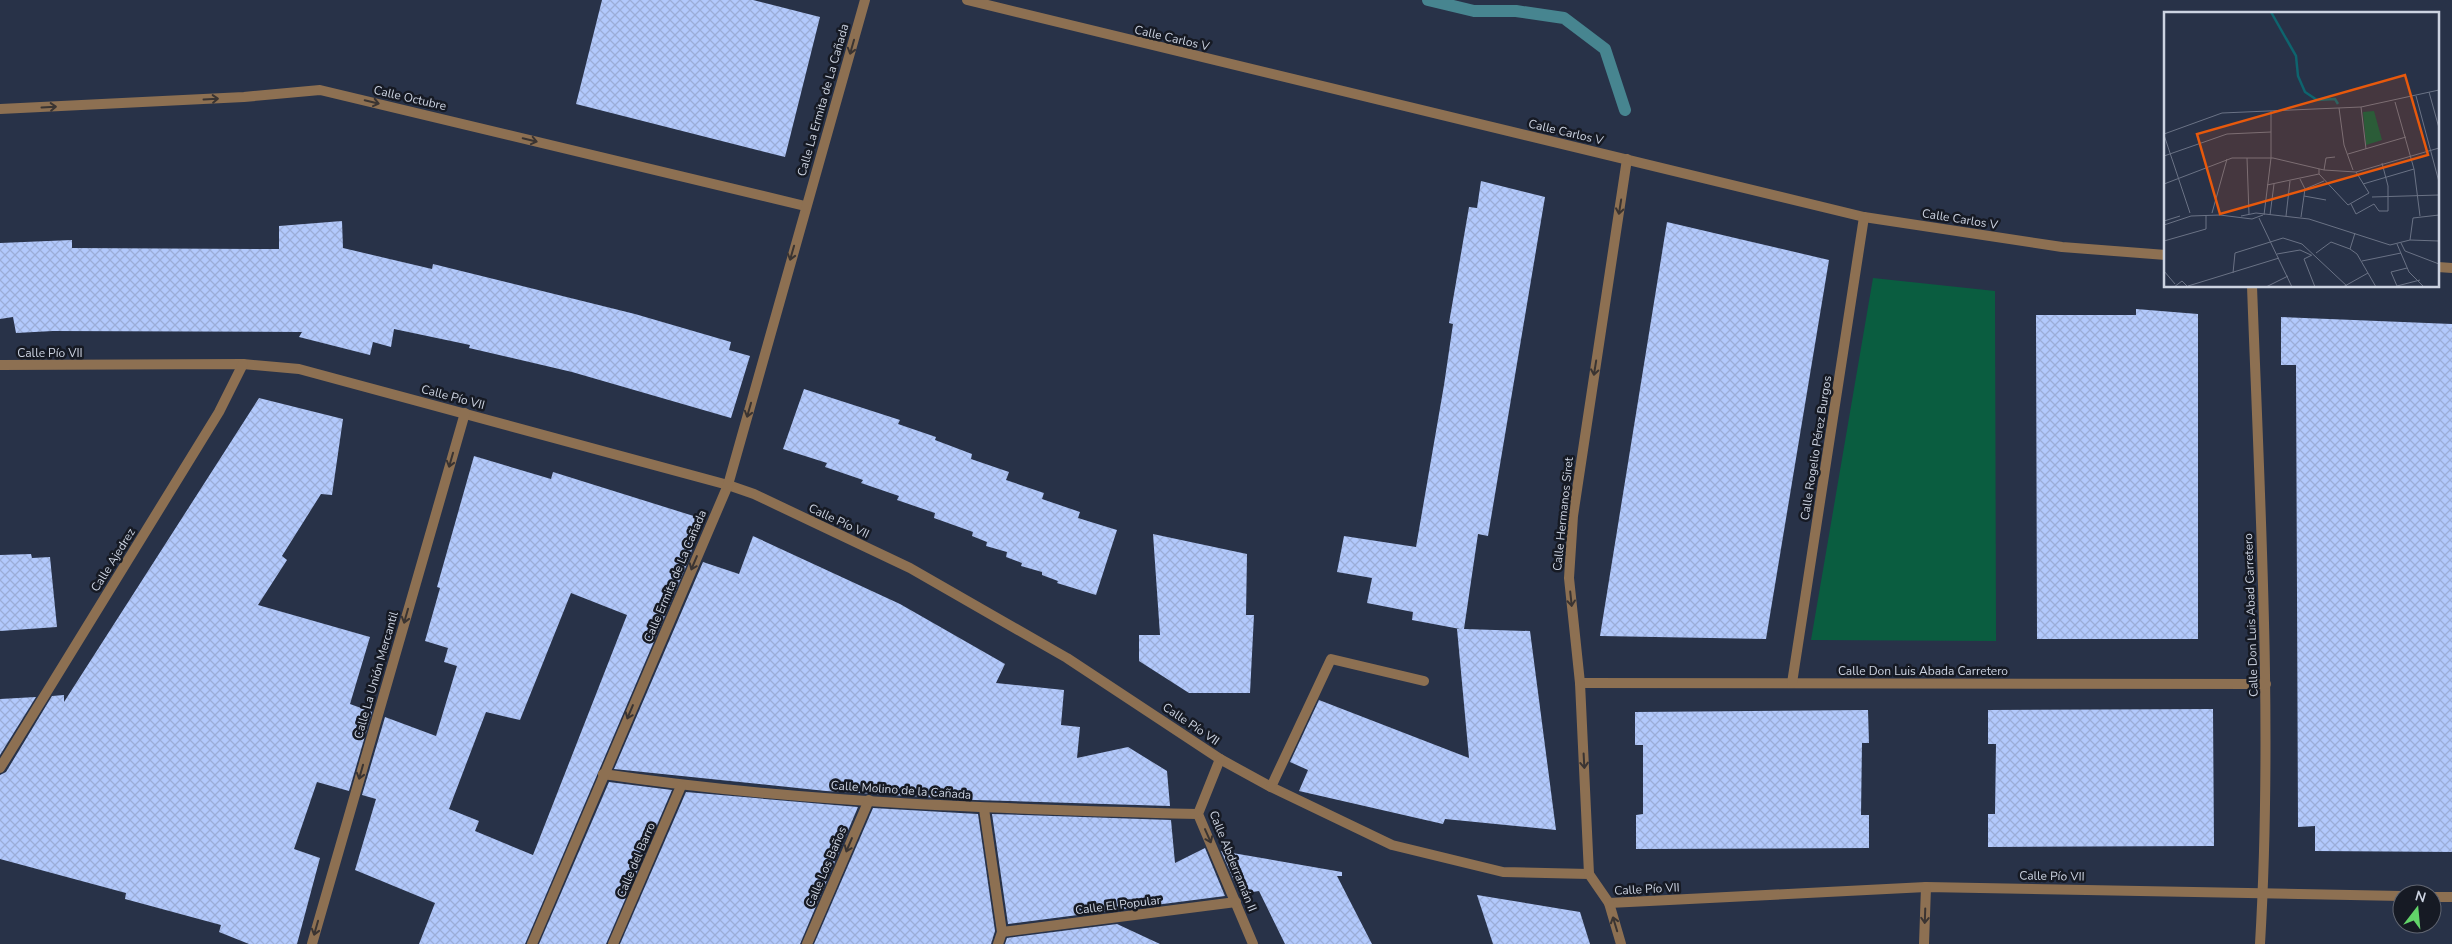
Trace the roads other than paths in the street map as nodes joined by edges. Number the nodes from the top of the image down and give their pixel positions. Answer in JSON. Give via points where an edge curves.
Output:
{"nodes":[{"id":1,"x":865,"y":0,"type":"edge"},
{"id":2,"x":967,"y":0,"type":"edge"},
{"id":3,"x":0,"y":109,"type":"edge"},
{"id":4,"x":1627,"y":159,"type":"junction"},
{"id":5,"x":805,"y":206,"type":"junction"},
{"id":6,"x":1864,"y":217,"type":"junction"},
{"id":7,"x":2164,"y":255,"type":"edge"},
{"id":8,"x":2252,"y":288,"type":"edge"},
{"id":9,"x":244,"y":364,"type":"junction"},
{"id":10,"x":0,"y":365,"type":"edge"},
{"id":11,"x":465,"y":413,"type":"junction"},
{"id":12,"x":728,"y":485,"type":"junction"},
{"id":13,"x":1424,"y":681,"type":"dead end"},
{"id":14,"x":1580,"y":683,"type":"junction"},
{"id":15,"x":1792,"y":683,"type":"junction"},
{"id":16,"x":2266,"y":684,"type":"junction"},
{"id":17,"x":1220,"y":759,"type":"junction"},
{"id":18,"x":0,"y":768,"type":"edge"},
{"id":19,"x":603,"y":774,"type":"junction"},
{"id":20,"x":682,"y":786,"type":"junction"},
{"id":21,"x":1271,"y":787,"type":"junction"},
{"id":22,"x":868,"y":800,"type":"junction"},
{"id":23,"x":984,"y":809,"type":"junction"},
{"id":24,"x":1198,"y":814,"type":"junction"},
{"id":25,"x":1589,"y":874,"type":"junction"},
{"id":26,"x":1926,"y":887,"type":"junction"},
{"id":27,"x":2263,"y":892,"type":"junction"},
{"id":28,"x":2392,"y":896,"type":"edge"},
{"id":29,"x":1236,"y":902,"type":"junction"},
{"id":30,"x":1609,"y":903,"type":"junction"},
{"id":31,"x":1002,"y":932,"type":"junction"},
{"id":32,"x":312,"y":944,"type":"edge"},
{"id":33,"x":532,"y":944,"type":"edge"},
{"id":34,"x":613,"y":944,"type":"edge"},
{"id":35,"x":807,"y":944,"type":"edge"},
{"id":36,"x":998,"y":944,"type":"edge"},
{"id":37,"x":1253,"y":944,"type":"edge"},
{"id":38,"x":1621,"y":944,"type":"edge"},
{"id":39,"x":1924,"y":944,"type":"edge"},
{"id":40,"x":2260,"y":944,"type":"edge"}],
"edges":[{"from":1,"to":5,"type":"street","name":"Calle La Ermita de La Cañada","one_way":true},
{"from":2,"to":4,"type":"street","name":"Calle Carlos V"},
{"from":3,"to":5,"type":"street","name":"Calle Octubre","one_way":true,"via":[[320,90]]},
{"from":4,"to":6,"type":"street","name":"Calle Carlos V"},
{"from":4,"to":14,"type":"street","name":"Calle Hermanos Siret","one_way":true,"via":[[1573,516],[1569,578]]},
{"from":5,"to":12,"type":"street","name":"Calle Ermita de La Cañada","one_way":true},
{"from":6,"to":7,"type":"street","name":"Calle Carlos V","via":[[2062,247]]},
{"from":6,"to":15,"type":"street","name":"Calle Rogelio Pérez Burgos"},
{"from":8,"to":16,"type":"street","name":"Calle Don Luis Abad Carretero"},
{"from":9,"to":10,"type":"street","name":"Calle Pío VII"},
{"from":9,"to":11,"type":"street","name":"Calle Pío VII","via":[[299,369]]},
{"from":9,"to":18,"type":"street","name":"Calle Ajedrez","via":[[219,412]]},
{"from":11,"to":12,"type":"street","name":"Calle Pío VII"},
{"from":11,"to":32,"type":"street","name":"Calle La Unión Mercantil","one_way":true},
{"from":12,"to":17,"type":"street","name":"Calle Pío VII","via":[[754,494],[910,568],[1067,658]]},
{"from":12,"to":19,"type":"street","name":"Calle Ermita de La Cañada","one_way":true},
{"from":13,"to":21,"type":"street","via":[[1331,659]]},
{"from":14,"to":15,"type":"street","name":"Calle Don Luis Abada Carretero"},
{"from":14,"to":25,"type":"street","name":"Calle Hermanos Siret","one_way":true},
{"from":15,"to":16,"type":"street","name":"Calle Don Luis Abada Carretero"},
{"from":16,"to":27,"type":"street","name":"Calle Don Luis Abad Carretero"},
{"from":17,"to":21,"type":"street","name":"Calle Pío VII"},
{"from":17,"to":24,"type":"street","name":"Calle Abderramán II"},
{"from":19,"to":20,"type":"street","name":"Calle Molino de la Cañada"},
{"from":19,"to":33,"type":"street","name":"Calle Ermita de La Cañada"},
{"from":20,"to":22,"type":"street","name":"Calle Molino de la Cañada"},
{"from":20,"to":34,"type":"street","name":"Calle del Barro"},
{"from":21,"to":25,"type":"street","name":"Calle Pío VII","via":[[1392,845],[1503,872]]},
{"from":22,"to":23,"type":"street","name":"Calle Molino de la Cañada"},
{"from":22,"to":35,"type":"street","name":"Calle Los Baños","one_way":true},
{"from":23,"to":24,"type":"street","name":"Calle Molino de la Cañada"},
{"from":23,"to":31,"type":"street"},
{"from":24,"to":29,"type":"street","name":"Calle Abderramán II","one_way":true},
{"from":25,"to":30,"type":"street","name":"Calle Pío VII"},
{"from":26,"to":27,"type":"street","name":"Calle Pío VII"},
{"from":26,"to":30,"type":"street","name":"Calle Pío VII"},
{"from":26,"to":39,"type":"street","one_way":true},
{"from":27,"to":28,"type":"street","name":"Calle Pío VII"},
{"from":27,"to":40,"type":"street","name":"Calle Don Luis Abad Carretero"},
{"from":29,"to":31,"type":"street","name":"Calle El Popular"},
{"from":29,"to":37,"type":"street","name":"Calle Abderramán II"},
{"from":38,"to":30,"type":"street","one_way":true},
{"from":31,"to":36,"type":"street"}]}
